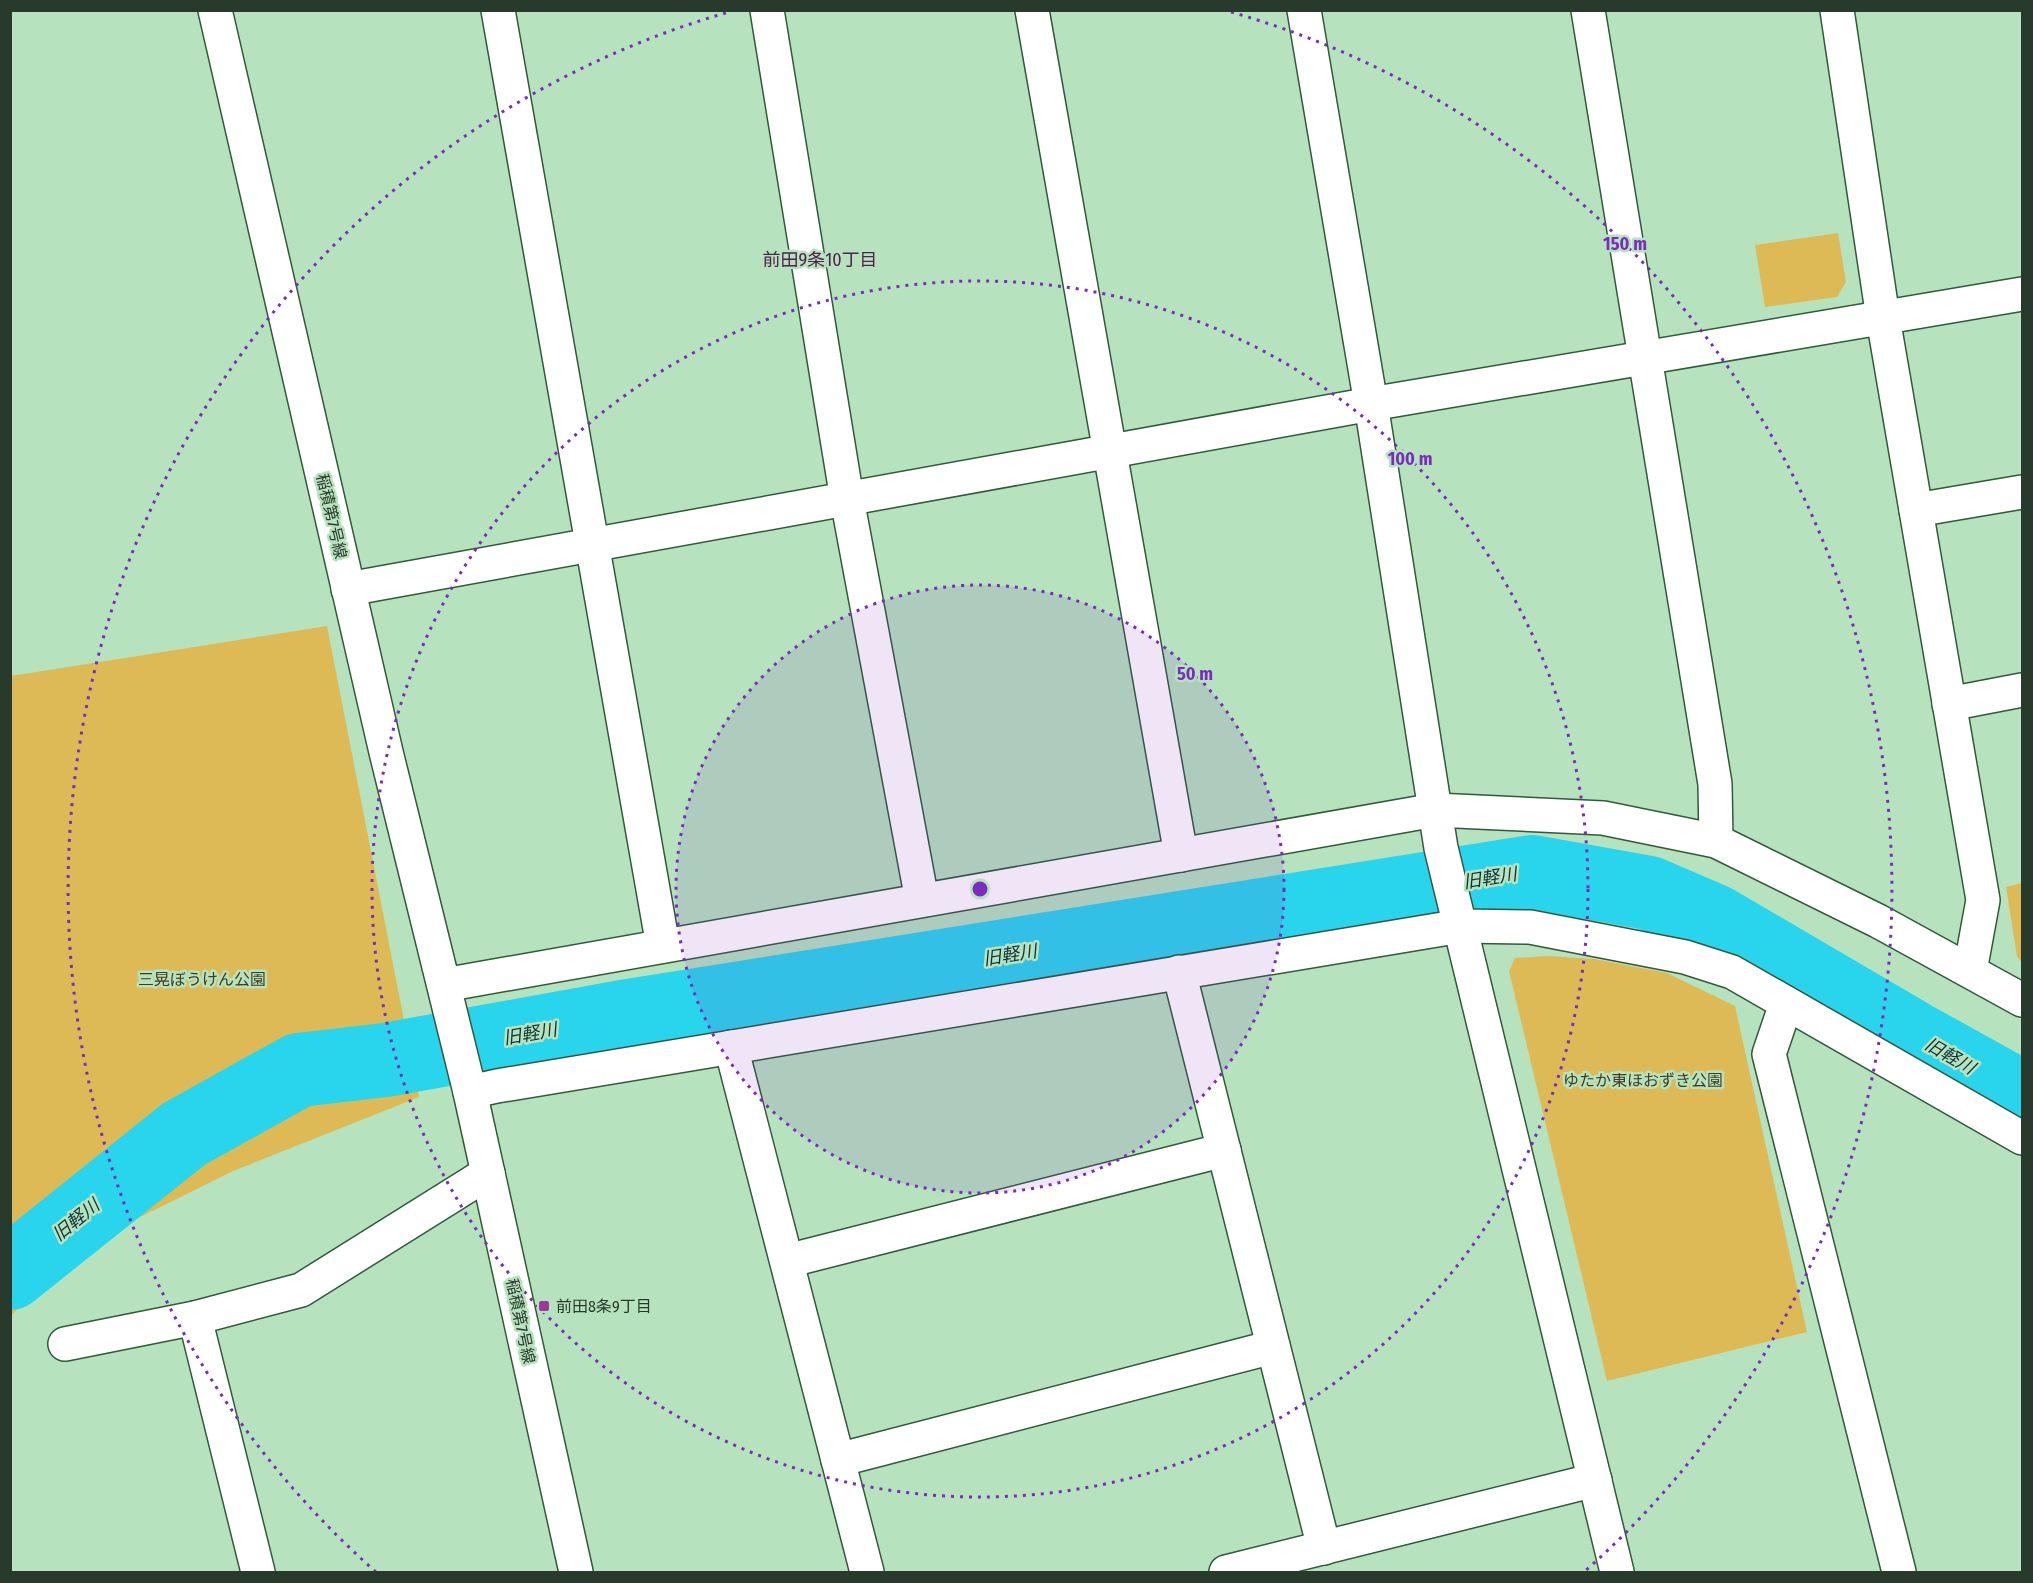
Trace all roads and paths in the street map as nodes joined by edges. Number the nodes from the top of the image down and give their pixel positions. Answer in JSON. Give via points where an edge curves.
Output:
{"nodes":[{"id":1,"x":498,"y":10,"type":"edge"},
{"id":2,"x":767,"y":10,"type":"edge"},
{"id":3,"x":1032,"y":10,"type":"edge"},
{"id":4,"x":1304,"y":10,"type":"edge"},
{"id":5,"x":1588,"y":10,"type":"edge"},
{"id":6,"x":1837,"y":10,"type":"edge"},
{"id":7,"x":219,"y":11,"type":"edge"},
{"id":8,"x":2022,"y":294,"type":"edge"},
{"id":9,"x":1883,"y":318,"type":"junction"},
{"id":10,"x":1646,"y":358,"type":"junction"},
{"id":11,"x":1371,"y":404,"type":"junction"},
{"id":12,"x":1110,"y":451,"type":"junction"},
{"id":13,"x":2022,"y":492,"type":"edge"},
{"id":14,"x":847,"y":499,"type":"junction"},
{"id":15,"x":1916,"y":510,"type":"junction"},
{"id":16,"x":591,"y":545,"type":"junction"},
{"id":17,"x":348,"y":589,"type":"junction"},
{"id":18,"x":2022,"y":690,"type":"edge"},
{"id":19,"x":1949,"y":704,"type":"junction"},
{"id":20,"x":1435,"y":810,"type":"junction"},
{"id":21,"x":1716,"y":841,"type":"junction"},
{"id":22,"x":1181,"y":855,"type":"junction"},
{"id":23,"x":922,"y":900,"type":"junction"},
{"id":24,"x":1459,"y":916,"type":"junction"},
{"id":25,"x":663,"y":946,"type":"junction"},
{"id":26,"x":1971,"y":971,"type":"junction"},
{"id":27,"x":1179,"y":972,"type":"junction"},
{"id":28,"x":444,"y":985,"type":"junction"},
{"id":29,"x":2022,"y":1000,"type":"edge"},
{"id":30,"x":1786,"y":1004,"type":"junction"},
{"id":31,"x":731,"y":1047,"type":"junction"},
{"id":32,"x":467,"y":1081,"type":"junction"},
{"id":33,"x":2022,"y":1138,"type":"edge"},
{"id":34,"x":1224,"y":1150,"type":"junction"},
{"id":35,"x":488,"y":1173,"type":"junction"},
{"id":36,"x":787,"y":1261,"type":"junction"},
{"id":37,"x":195,"y":1318,"type":"junction"},
{"id":38,"x":65,"y":1344,"type":"dead end"},
{"id":39,"x":1273,"y":1347,"type":"junction"},
{"id":40,"x":838,"y":1460,"type":"junction"},
{"id":41,"x":1595,"y":1480,"type":"junction"},
{"id":42,"x":1324,"y":1548,"type":"junction"},
{"id":43,"x":258,"y":1572,"type":"edge"},
{"id":44,"x":576,"y":1572,"type":"edge"},
{"id":45,"x":867,"y":1572,"type":"edge"},
{"id":46,"x":1226,"y":1572,"type":"edge"},
{"id":47,"x":1617,"y":1572,"type":"edge"},
{"id":48,"x":1899,"y":1572,"type":"edge"}],
"edges":[{"from":1,"to":16,"type":"street"},
{"from":2,"to":14,"type":"street"},
{"from":3,"to":12,"type":"street"},
{"from":4,"to":11,"type":"street"},
{"from":5,"to":10,"type":"street"},
{"from":6,"to":9,"type":"street"},
{"from":7,"to":17,"type":"street","name":"稲積第7号線"},
{"from":8,"to":9,"type":"street"},
{"from":9,"to":10,"type":"street"},
{"from":9,"to":15,"type":"street"},
{"from":10,"to":11,"type":"street"},
{"from":10,"to":21,"type":"street","via":[[1715,784]]},
{"from":11,"to":12,"type":"street"},
{"from":11,"to":20,"type":"street"},
{"from":12,"to":14,"type":"street"},
{"from":12,"to":22,"type":"street"},
{"from":13,"to":15,"type":"street"},
{"from":14,"to":16,"type":"street"},
{"from":14,"to":23,"type":"street"},
{"from":15,"to":19,"type":"street"},
{"from":16,"to":17,"type":"street"},
{"from":16,"to":25,"type":"street"},
{"from":17,"to":28,"type":"street","name":"稲積第7号線"},
{"from":18,"to":19,"type":"street"},
{"from":19,"to":26,"type":"street","via":[[1983,900]]},
{"from":20,"to":21,"type":"street","via":[[1603,818]]},
{"from":20,"to":22,"type":"street"},
{"from":20,"to":24,"type":"street"},
{"from":21,"to":26,"type":"street"},
{"from":22,"to":23,"type":"street"},
{"from":23,"to":25,"type":"street"},
{"from":24,"to":27,"type":"street"},
{"from":24,"to":30,"type":"street","via":[[1684,957],[1732,972]]},
{"from":24,"to":41,"type":"street"},
{"from":25,"to":28,"type":"street"},
{"from":26,"to":29,"type":"street"},
{"from":27,"to":31,"type":"street"},
{"from":27,"to":34,"type":"street"},
{"from":28,"to":32,"type":"street","name":"稲積第7号線"},
{"from":30,"to":33,"type":"street"},
{"from":30,"to":48,"type":"street","via":[[1769,1054]]},
{"from":31,"to":32,"type":"street","via":[[497,1086]]},
{"from":31,"to":36,"type":"street"},
{"from":32,"to":35,"type":"street","name":"稲積第7号線"},
{"from":34,"to":36,"type":"street"},
{"from":34,"to":39,"type":"street"},
{"from":35,"to":37,"type":"street","via":[[301,1290]]},
{"from":35,"to":44,"type":"street","name":"稲積第7号線"},
{"from":36,"to":40,"type":"street"},
{"from":37,"to":38,"type":"street"},
{"from":37,"to":43,"type":"street"},
{"from":39,"to":40,"type":"street"},
{"from":39,"to":42,"type":"street"},
{"from":40,"to":45,"type":"street"},
{"from":41,"to":42,"type":"street"},
{"from":41,"to":47,"type":"street"},
{"from":42,"to":46,"type":"street"}]}
